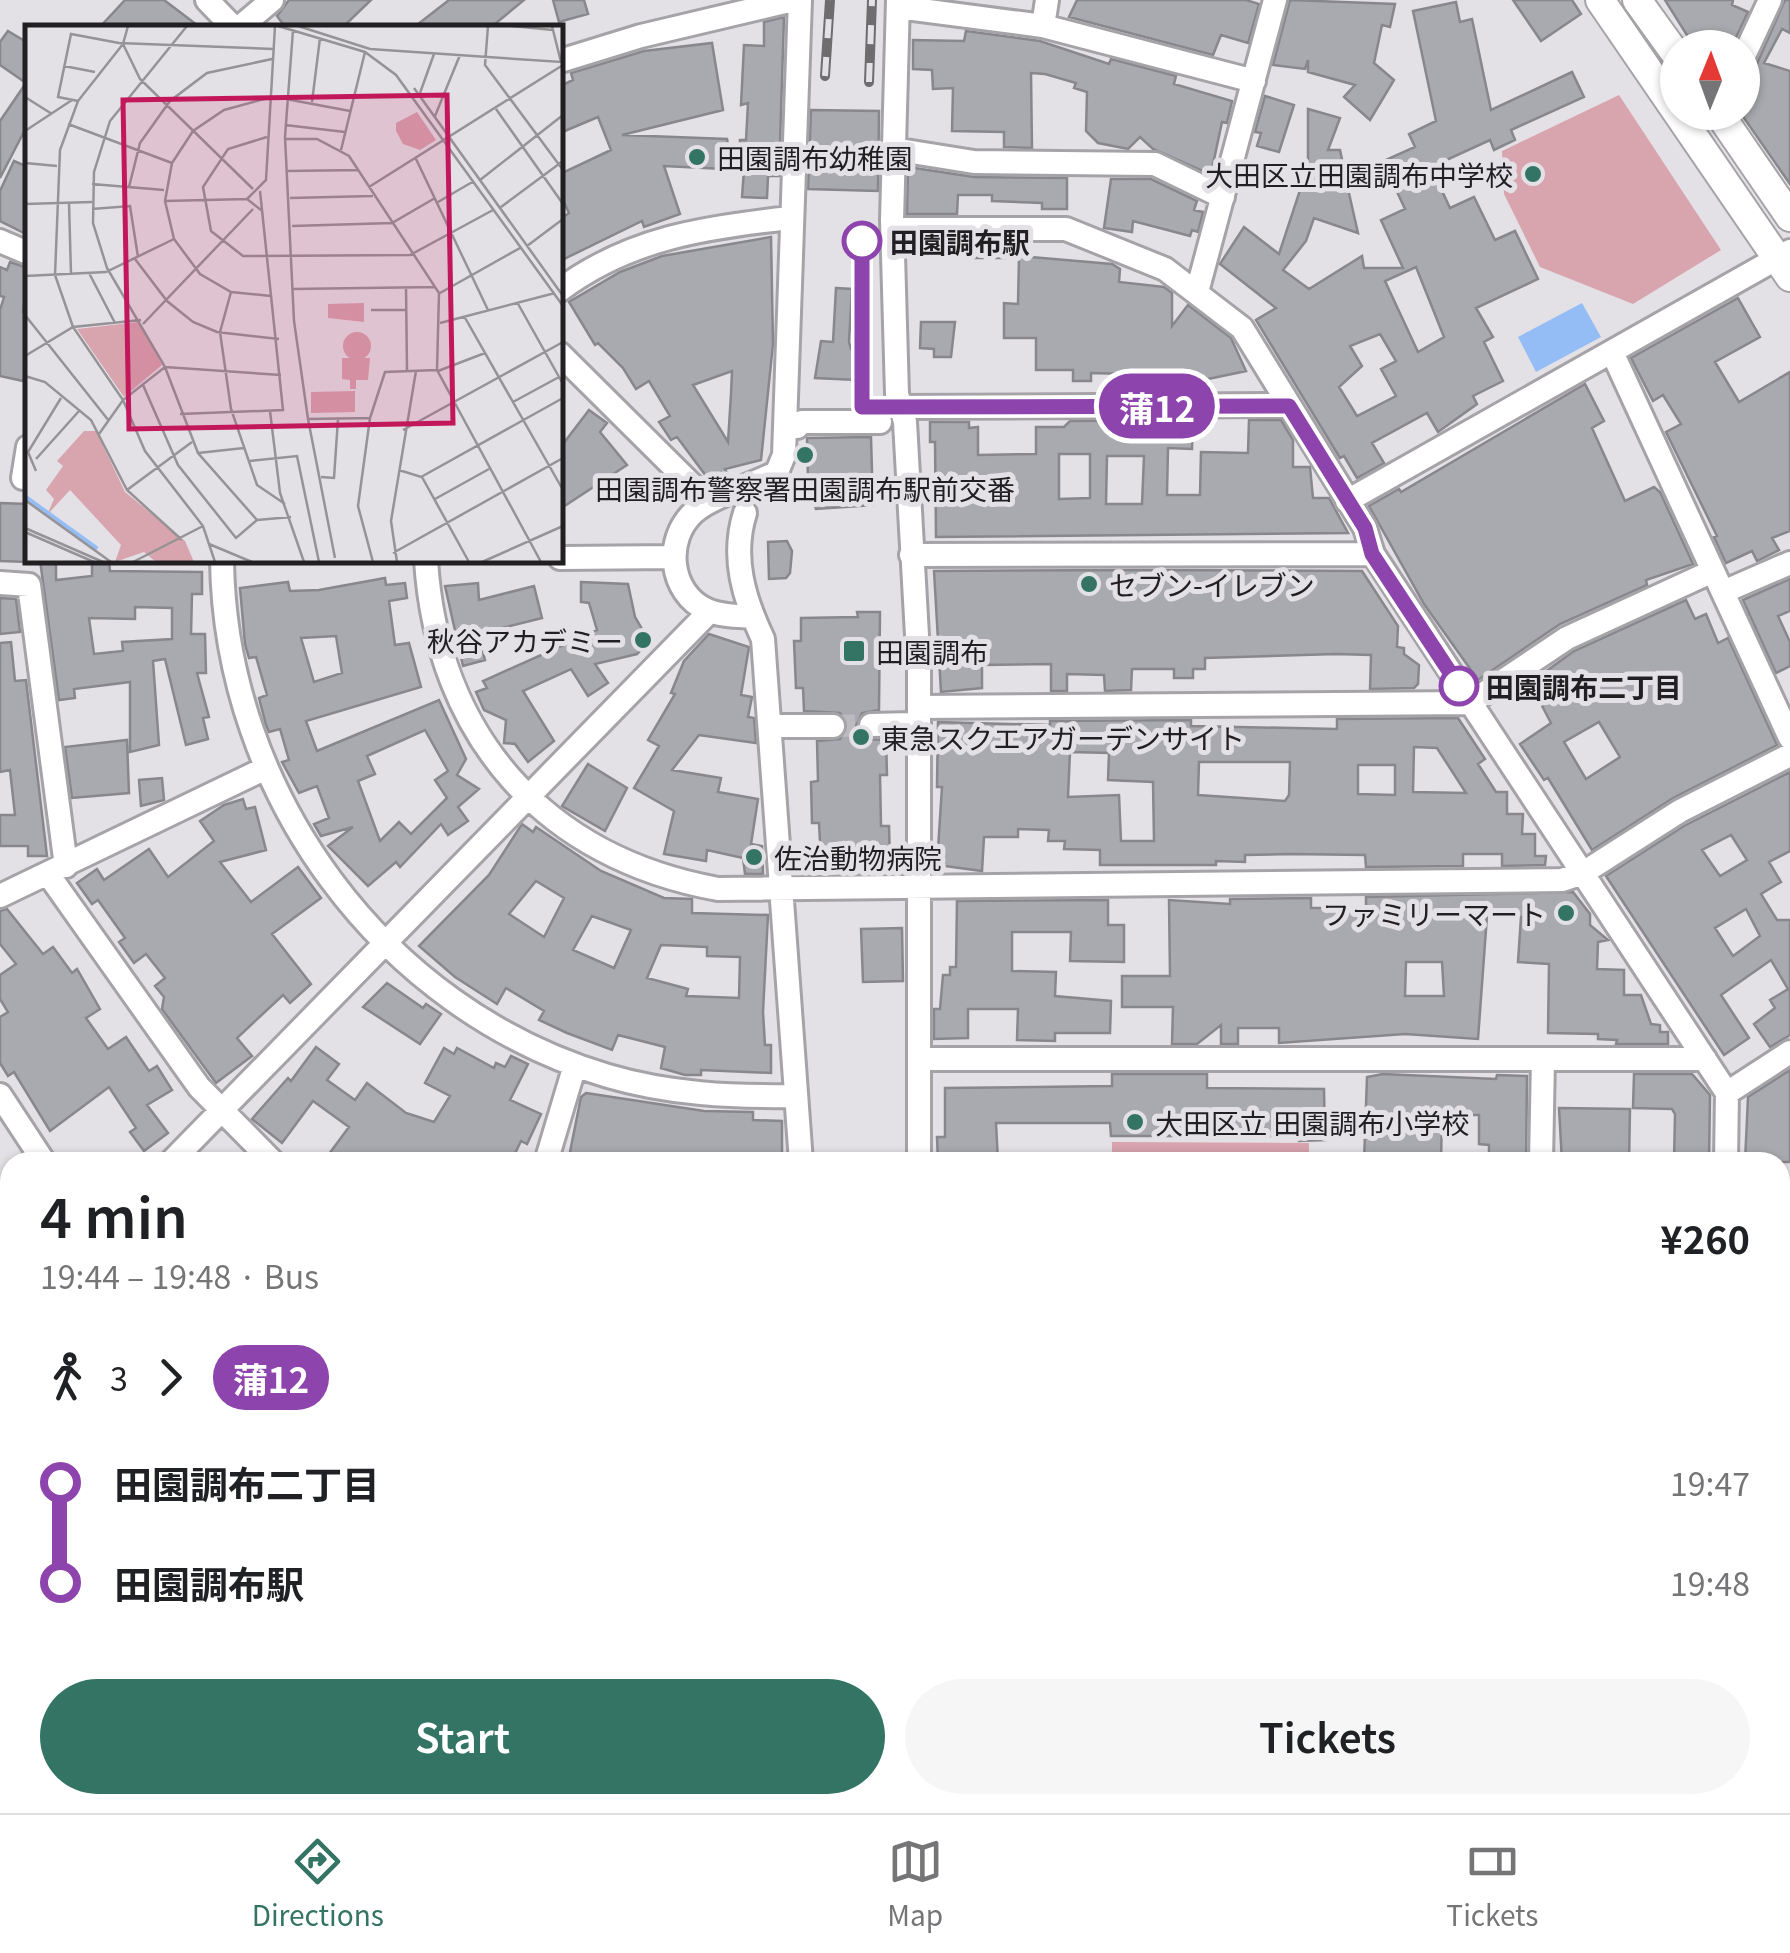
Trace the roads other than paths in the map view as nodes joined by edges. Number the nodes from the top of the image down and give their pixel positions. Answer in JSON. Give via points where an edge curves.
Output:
{"nodes":[{"id":1,"x":207,"y":0,"type":"edge"},
{"id":2,"x":272,"y":0,"type":"edge"},
{"id":3,"x":796,"y":0,"type":"edge"},
{"id":4,"x":1047,"y":0,"type":"edge"},
{"id":5,"x":1275,"y":0,"type":"edge"},
{"id":6,"x":1600,"y":0,"type":"edge"},
{"id":7,"x":1637,"y":0,"type":"edge"},
{"id":8,"x":1770,"y":0,"type":"edge"},
{"id":9,"x":898,"y":4,"type":"edge"},
{"id":10,"x":234,"y":25,"type":"edge"},
{"id":11,"x":241,"y":25,"type":"edge"},
{"id":12,"x":1043,"y":26,"type":"junction"},
{"id":13,"x":1756,"y":30,"type":"edge"},
{"id":14,"x":1660,"y":32,"type":"edge"},
{"id":15,"x":562,"y":61,"type":"edge"},
{"id":16,"x":1254,"y":80,"type":"junction"},
{"id":17,"x":1731,"y":130,"type":"edge"},
{"id":18,"x":893,"y":149,"type":"junction"},
{"id":19,"x":1222,"y":197,"type":"junction"},
{"id":20,"x":1790,"y":217,"type":"edge"},
{"id":21,"x":790,"y":218,"type":"junction"},
{"id":22,"x":894,"y":229,"type":"junction"},
{"id":23,"x":0,"y":242,"type":"edge"},
{"id":24,"x":25,"y":252,"type":"edge"},
{"id":25,"x":1785,"y":261,"type":"edge"},
{"id":26,"x":562,"y":289,"type":"edge"},
{"id":27,"x":1197,"y":292,"type":"junction"},
{"id":28,"x":1612,"y":352,"type":"junction"},
{"id":29,"x":562,"y":356,"type":"edge"},
{"id":30,"x":901,"y":406,"type":"junction"},
{"id":31,"x":1289,"y":406,"type":"junction"},
{"id":32,"x":880,"y":422,"type":"dead end"},
{"id":33,"x":797,"y":428,"type":"dead end"},
{"id":34,"x":1347,"y":500,"type":"junction"},
{"id":35,"x":708,"y":502,"type":"junction"},
{"id":36,"x":739,"y":504,"type":"junction"},
{"id":37,"x":1372,"y":554,"type":"junction"},
{"id":38,"x":911,"y":555,"type":"junction"},
{"id":39,"x":674,"y":557,"type":"junction"},
{"id":40,"x":562,"y":558,"type":"edge"},
{"id":41,"x":222,"y":562,"type":"edge"},
{"id":42,"x":426,"y":562,"type":"edge"},
{"id":43,"x":1790,"y":563,"type":"edge"},
{"id":44,"x":1718,"y":582,"type":"junction"},
{"id":45,"x":0,"y":583,"type":"edge"},
{"id":46,"x":709,"y":612,"type":"junction"},
{"id":47,"x":752,"y":617,"type":"junction"},
{"id":48,"x":1470,"y":702,"type":"junction"},
{"id":49,"x":916,"y":716,"type":"junction"},
{"id":50,"x":871,"y":725,"type":"tunnel mouth"},
{"id":51,"x":779,"y":726,"type":"dead end"},
{"id":52,"x":833,"y":726,"type":"tunnel mouth"},
{"id":53,"x":1790,"y":738,"type":"edge"},
{"id":54,"x":1790,"y":754,"type":"edge"},
{"id":55,"x":266,"y":768,"type":"junction"},
{"id":56,"x":528,"y":798,"type":"junction"},
{"id":57,"x":57,"y":870,"type":"junction"},
{"id":58,"x":1583,"y":873,"type":"junction"},
{"id":59,"x":918,"y":884,"type":"junction"},
{"id":60,"x":782,"y":891,"type":"junction"},
{"id":61,"x":0,"y":896,"type":"edge"},
{"id":62,"x":386,"y":944,"type":"junction"},
{"id":63,"x":1790,"y":1052,"type":"edge"},
{"id":64,"x":1705,"y":1058,"type":"junction"},
{"id":65,"x":919,"y":1059,"type":"junction"},
{"id":66,"x":1543,"y":1059,"type":"junction"},
{"id":67,"x":575,"y":1065,"type":"junction"},
{"id":68,"x":1728,"y":1093,"type":"junction"},
{"id":69,"x":0,"y":1094,"type":"edge"},
{"id":70,"x":795,"y":1096,"type":"junction"},
{"id":71,"x":222,"y":1113,"type":"junction"},
{"id":72,"x":38,"y":1152,"type":"edge"},
{"id":73,"x":181,"y":1152,"type":"edge"},
{"id":74,"x":263,"y":1152,"type":"edge"},
{"id":75,"x":549,"y":1152,"type":"edge"},
{"id":76,"x":800,"y":1152,"type":"edge"},
{"id":77,"x":919,"y":1152,"type":"edge"},
{"id":78,"x":1541,"y":1152,"type":"edge"},
{"id":79,"x":1726,"y":1152,"type":"edge"}],
"edges":[{"from":1,"to":10,"type":"street"},
{"from":2,"to":11,"type":"street"},
{"from":3,"to":15,"type":"street"},
{"from":3,"to":21,"type":"street"},
{"from":4,"to":12,"type":"street"},
{"from":5,"to":16,"type":"street"},
{"from":6,"to":25,"type":"main road"},
{"from":7,"to":14,"type":"main road"},
{"from":8,"to":13,"type":"street"},
{"from":9,"to":12,"type":"street"},
{"from":9,"to":18,"type":"street"},
{"from":12,"to":16,"type":"street"},
{"from":16,"to":19,"type":"street"},
{"from":17,"to":20,"type":"main road"},
{"from":18,"to":19,"type":"street","via":[[974,162],[1155,164]]},
{"from":18,"to":22,"type":"street"},
{"from":19,"to":27,"type":"street"},
{"from":21,"to":26,"type":"street","via":[[668,235]]},
{"from":21,"to":36,"type":"street","via":[[784,455],[777,472]]},
{"from":22,"to":27,"type":"street","via":[[1066,229],[1165,269]]},
{"from":22,"to":30,"type":"street"},
{"from":23,"to":24,"type":"street"},
{"from":25,"to":28,"type":"street"},
{"from":27,"to":31,"type":"street","via":[[1242,328]]},
{"from":28,"to":34,"type":"street"},
{"from":28,"to":44,"type":"street"},
{"from":29,"to":35,"type":"street"},
{"from":30,"to":31,"type":"street"},
{"from":30,"to":38,"type":"street"},
{"from":31,"to":34,"type":"street"},
{"from":32,"to":33,"type":"street","via":[[802,422]]},
{"from":34,"to":37,"type":"street"},
{"from":35,"to":36,"type":"street"},
{"from":35,"to":39,"type":"street","via":[[685,522]]},
{"from":36,"to":47,"type":"street","via":[[742,593]]},
{"from":37,"to":38,"type":"street"},
{"from":37,"to":48,"type":"street"},
{"from":38,"to":49,"type":"street"},
{"from":39,"to":40,"type":"street"},
{"from":39,"to":46,"type":"street","via":[[681,586]]},
{"from":41,"to":55,"type":"street","via":[[232,662]]},
{"from":42,"to":56,"type":"street","via":[[431,615],[450,682],[488,750]]},
{"from":43,"to":44,"type":"street"},
{"from":44,"to":48,"type":"street","via":[[1567,638]]},
{"from":44,"to":53,"type":"street"},
{"from":45,"to":57,"type":"street","via":[[28,585]]},
{"from":46,"to":47,"type":"street"},
{"from":46,"to":56,"type":"street"},
{"from":47,"to":60,"type":"street","via":[[763,639]]},
{"from":48,"to":49,"type":"street"},
{"from":48,"to":58,"type":"street"},
{"from":49,"to":50,"type":"street"},
{"from":49,"to":59,"type":"street"},
{"from":51,"to":52,"type":"street"},
{"from":54,"to":58,"type":"street","via":[[1680,810]]},
{"from":55,"to":57,"type":"street"},
{"from":55,"to":62,"type":"street","via":[[306,846]]},
{"from":56,"to":60,"type":"street","via":[[580,840],[645,871],[718,889]]},
{"from":56,"to":62,"type":"street"},
{"from":57,"to":61,"type":"street"},
{"from":57,"to":71,"type":"street"},
{"from":58,"to":59,"type":"street","via":[[1569,880]]},
{"from":58,"to":64,"type":"street"},
{"from":59,"to":60,"type":"street"},
{"from":59,"to":65,"type":"street"},
{"from":60,"to":70,"type":"street"},
{"from":62,"to":67,"type":"street","via":[[470,1012]]},
{"from":62,"to":71,"type":"street"},
{"from":63,"to":68,"type":"street"},
{"from":64,"to":66,"type":"street"},
{"from":64,"to":68,"type":"street"},
{"from":65,"to":66,"type":"street"},
{"from":65,"to":77,"type":"street"},
{"from":66,"to":78,"type":"street"},
{"from":67,"to":70,"type":"street","via":[[674,1090]]},
{"from":67,"to":75,"type":"street"},
{"from":68,"to":79,"type":"street"},
{"from":69,"to":72,"type":"street"},
{"from":70,"to":76,"type":"street"},
{"from":71,"to":73,"type":"street"},
{"from":71,"to":74,"type":"street"}]}
